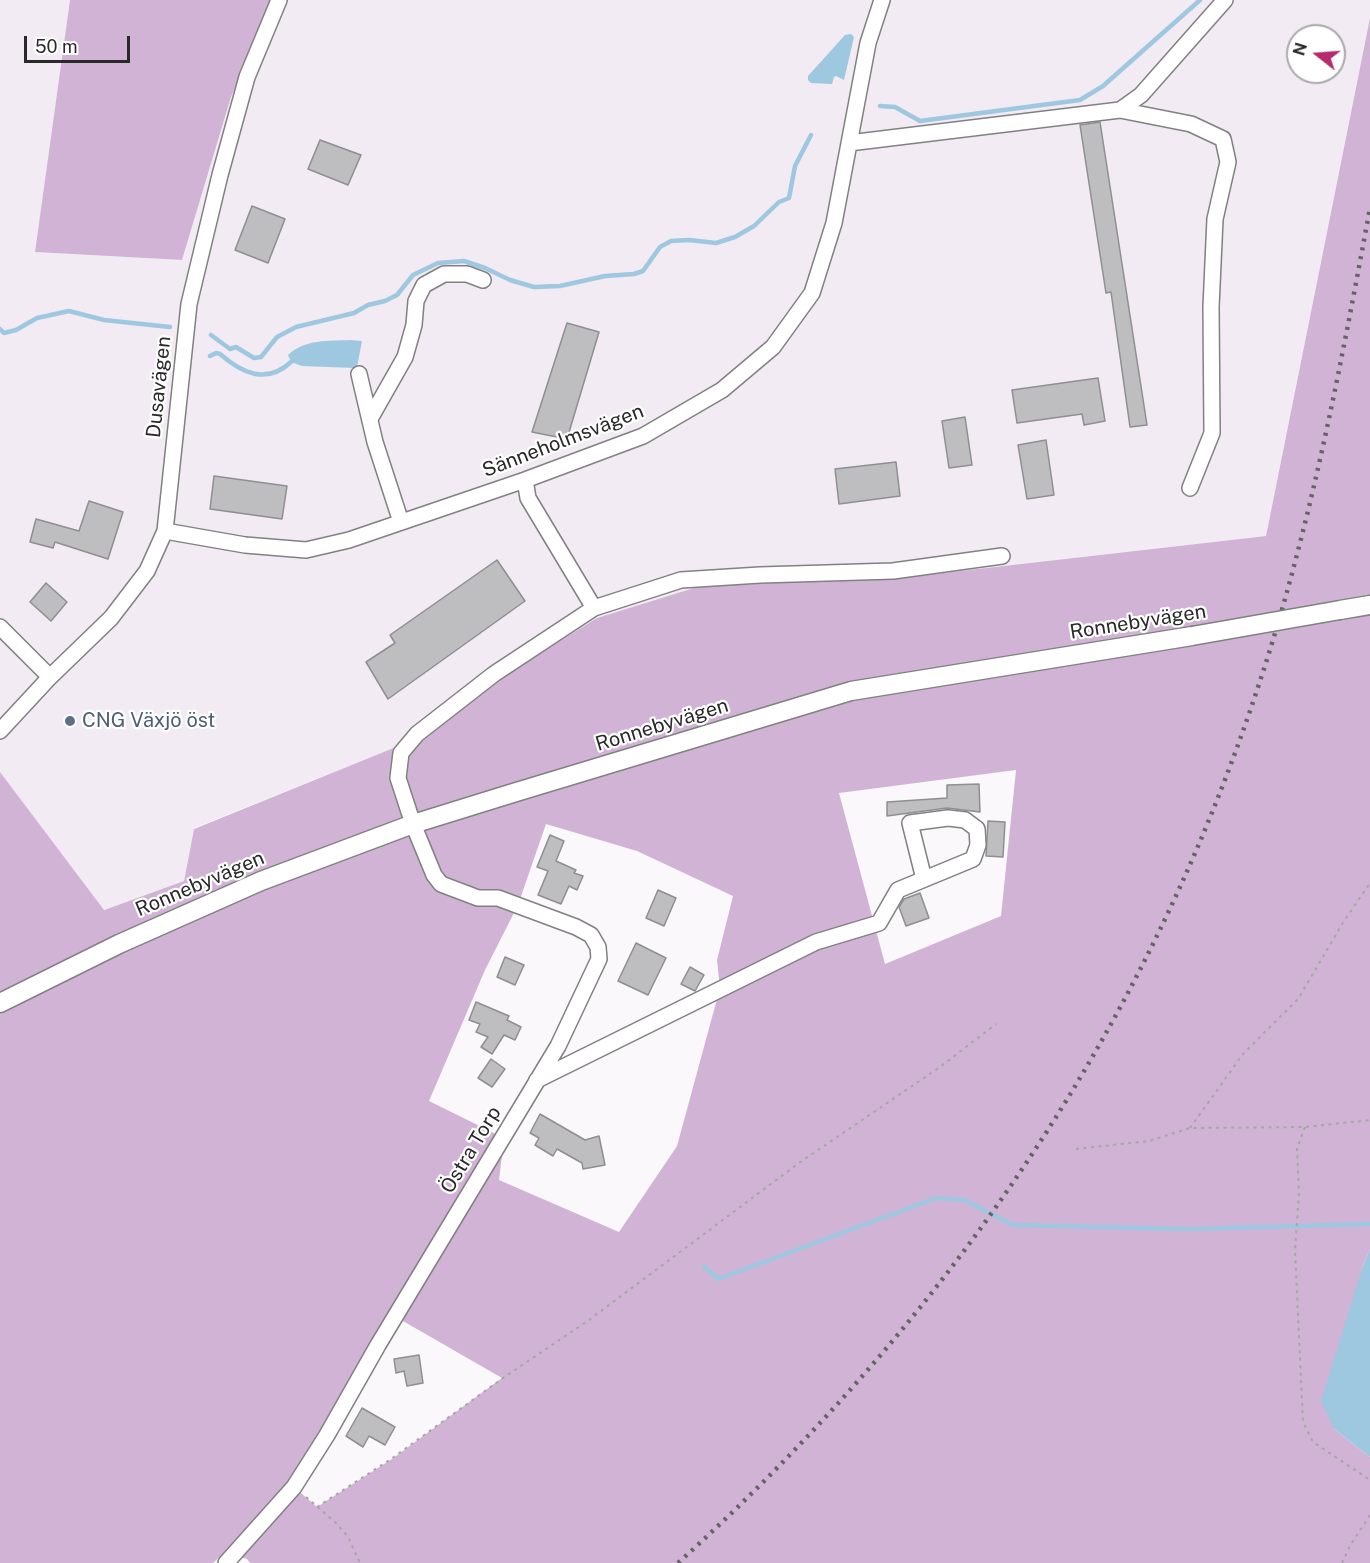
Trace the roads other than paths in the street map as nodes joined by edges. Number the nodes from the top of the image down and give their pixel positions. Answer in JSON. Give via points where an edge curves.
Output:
{"nodes":[{"id":1,"x":279,"y":0,"type":"edge"},
{"id":2,"x":882,"y":0,"type":"edge"},
{"id":3,"x":1225,"y":0,"type":"edge"},
{"id":4,"x":1120,"y":110,"type":"junction"},
{"id":5,"x":849,"y":143,"type":"junction"},
{"id":6,"x":483,"y":280,"type":"dead end"},
{"id":7,"x":359,"y":374,"type":"dead end"},
{"id":8,"x":371,"y":417,"type":"junction"},
{"id":9,"x":525,"y":480,"type":"junction"},
{"id":10,"x":1190,"y":488,"type":"dead end"},
{"id":11,"x":401,"y":522,"type":"junction"},
{"id":12,"x":165,"y":531,"type":"junction"},
{"id":13,"x":1002,"y":556,"type":"dead end"},
{"id":14,"x":1370,"y":605,"type":"edge"},
{"id":15,"x":594,"y":608,"type":"junction"},
{"id":16,"x":0,"y":627,"type":"edge"},
{"id":17,"x":50,"y":677,"type":"junction"},
{"id":18,"x":0,"y":731,"type":"edge"},
{"id":19,"x":413,"y":824,"type":"junction"},
{"id":20,"x":924,"y":879,"type":"junction"},
{"id":21,"x":0,"y":1003,"type":"edge"},
{"id":22,"x":537,"y":1080,"type":"junction"},
{"id":23,"x":226,"y":1563,"type":"edge"}],
"edges":[{"from":1,"to":12,"type":"street","name":"Dusavägen","via":[[247,77],[189,304]]},
{"from":2,"to":5,"type":"street","name":"Sänneholmsvägen","via":[[868,44]]},
{"from":3,"to":4,"type":"street","via":[[1141,95]]},
{"from":4,"to":5,"type":"street"},
{"from":4,"to":10,"type":"street","via":[[1191,124],[1223,139],[1228,162],[1215,219],[1212,433]]},
{"from":5,"to":9,"type":"street","name":"Sänneholmsvägen","via":[[834,223],[812,293],[772,347],[722,390],[644,436]]},
{"from":6,"to":8,"type":"street","via":[[467,274],[444,274],[424,285],[416,301],[405,357]]},
{"from":7,"to":8,"type":"street"},
{"from":8,"to":11,"type":"street","via":[[375,442]]},
{"from":9,"to":11,"type":"street","name":"Sänneholmsvägen"},
{"from":9,"to":15,"type":"street","via":[[528,498]]},
{"from":11,"to":12,"type":"street","name":"Sänneholmsvägen","via":[[306,550],[245,545]]},
{"from":12,"to":17,"type":"street","name":"Dusavägen","via":[[147,571],[111,618]]},
{"from":13,"to":15,"type":"street","name":"Östra Torp","via":[[893,571],[681,580]]},
{"from":14,"to":19,"type":"main road","name":"Ronnebyvägen","bridge":true,"via":[[851,691]]},
{"from":15,"to":19,"type":"street","name":"Östra Torp","via":[[494,674],[417,734],[401,753],[398,778]]},
{"from":16,"to":17,"type":"street"},
{"from":17,"to":18,"type":"street","name":"Dusavägen"},
{"from":19,"to":21,"type":"main road","name":"Ronnebyvägen","via":[[261,881],[119,944]]},
{"from":19,"to":22,"type":"street","name":"Östra Torp","via":[[441,884],[478,898],[498,898],[576,927],[591,935],[598,947],[599,959],[558,1046]]},
{"from":20,"to":20,"type":"street","via":[[973,859],[978,845],[977,829],[965,820],[948,818],[910,823]]},
{"from":20,"to":22,"type":"street","via":[[898,890],[879,923],[816,942]]},
{"from":22,"to":23,"type":"street","name":"Östra Torp","via":[[294,1487]]}]}
